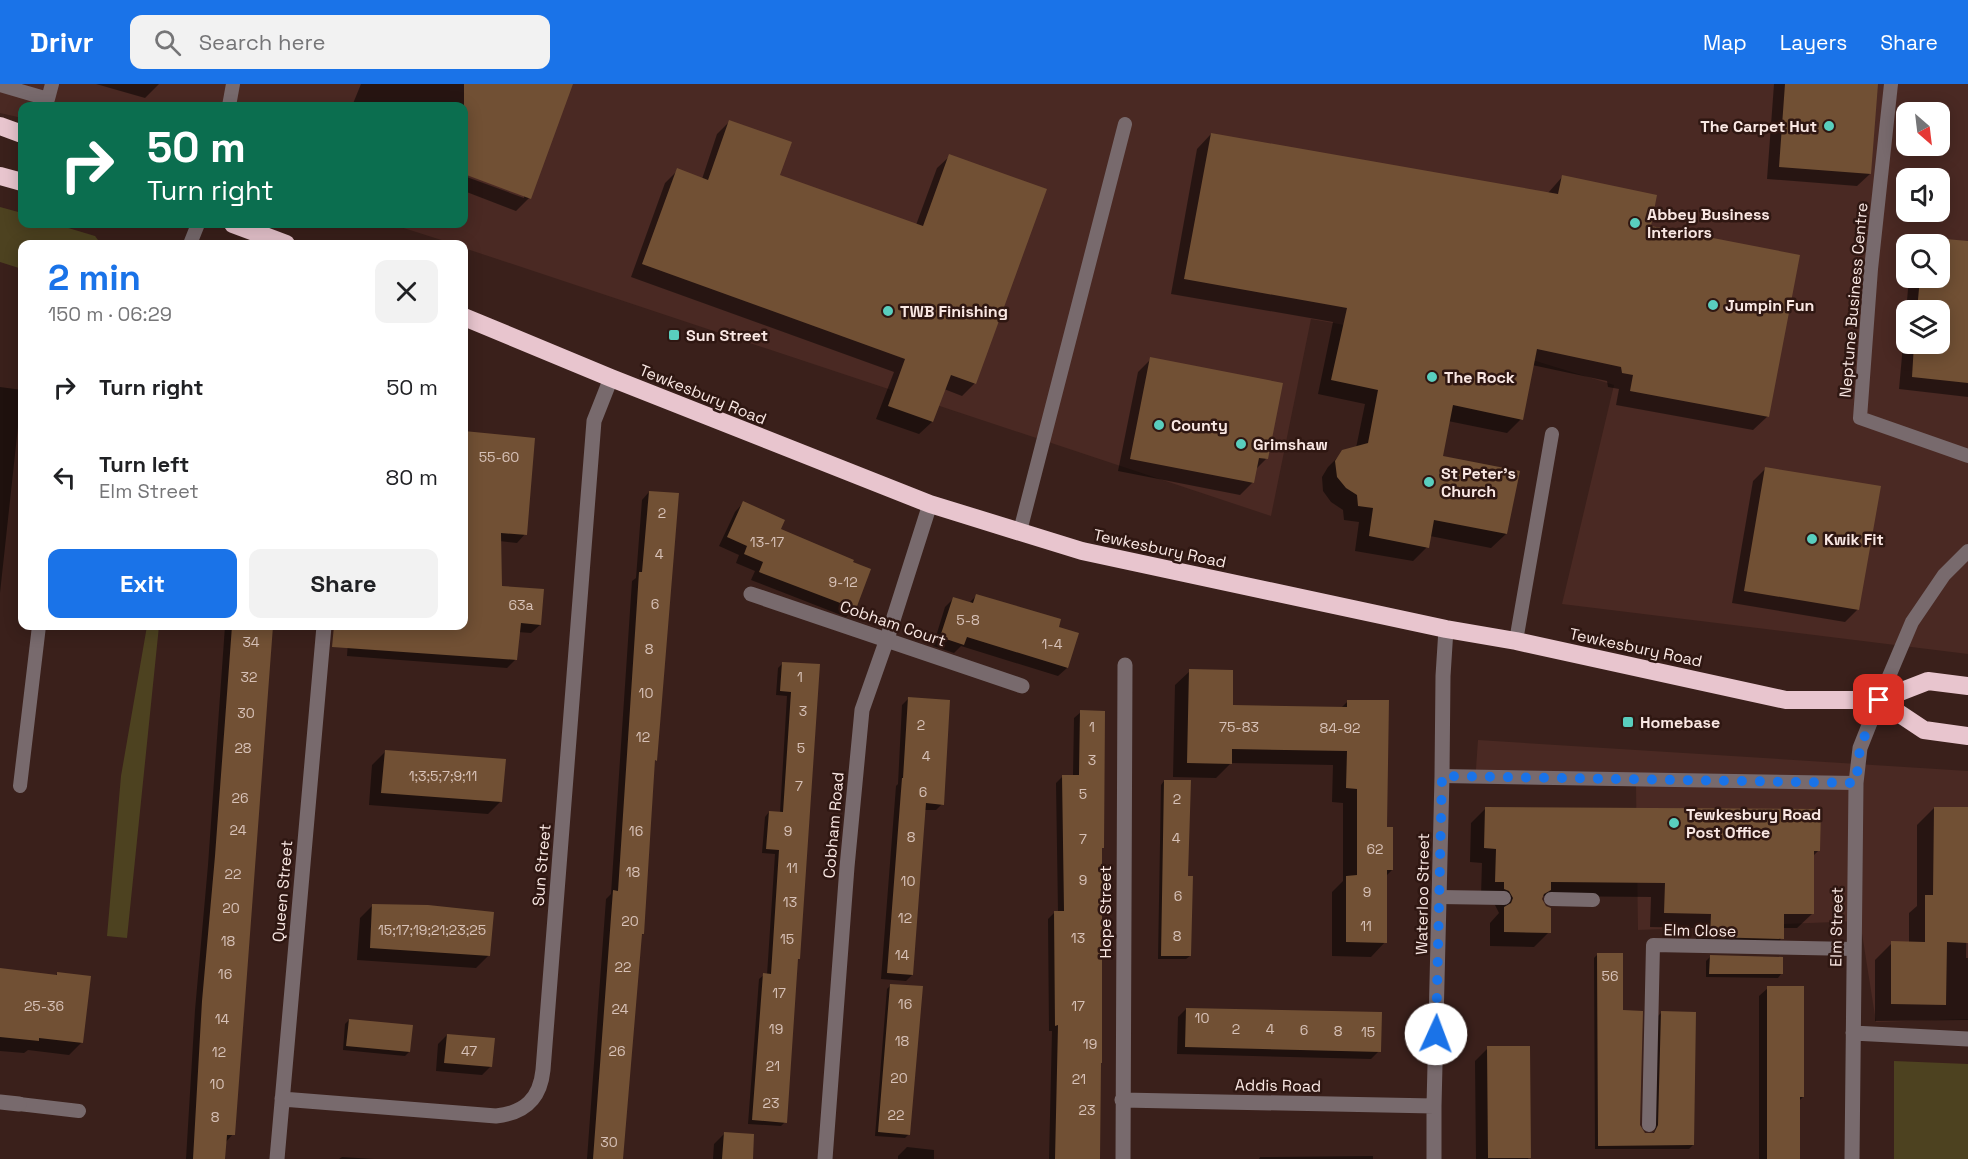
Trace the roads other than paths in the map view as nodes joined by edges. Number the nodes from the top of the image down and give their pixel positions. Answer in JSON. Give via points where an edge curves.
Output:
{"nodes":[{"id":1,"x":52,"y":84,"type":"edge"},
{"id":2,"x":232,"y":84,"type":"edge"},
{"id":3,"x":1891,"y":84,"type":"edge"},
{"id":4,"x":0,"y":86,"type":"edge"},
{"id":5,"x":230,"y":102,"type":"edge"},
{"id":6,"x":1125,"y":124,"type":"dead end"},
{"id":7,"x":0,"y":126,"type":"edge"},
{"id":8,"x":18,"y":133,"type":"edge"},
{"id":9,"x":0,"y":176,"type":"edge"},
{"id":10,"x":18,"y":181,"type":"edge"},
{"id":11,"x":244,"y":228,"type":"edge"},
{"id":12,"x":275,"y":240,"type":"edge"},
{"id":13,"x":468,"y":319,"type":"edge"},
{"id":14,"x":611,"y":378,"type":"junction"},
{"id":15,"x":1552,"y":434,"type":"dead end"},
{"id":16,"x":1968,"y":456,"type":"edge"},
{"id":17,"x":930,"y":504,"type":"junction"},
{"id":18,"x":1020,"y":531,"type":"junction"},
{"id":19,"x":1968,"y":551,"type":"edge"},
{"id":20,"x":751,"y":594,"type":"dead end"},
{"id":21,"x":1446,"y":629,"type":"junction"},
{"id":22,"x":39,"y":630,"type":"edge"},
{"id":23,"x":324,"y":630,"type":"edge"},
{"id":24,"x":887,"y":639,"type":"junction"},
{"id":25,"x":1516,"y":641,"type":"junction"},
{"id":26,"x":1125,"y":665,"type":"dead end"},
{"id":27,"x":1022,"y":686,"type":"dead end"},
{"id":28,"x":1968,"y":686,"type":"edge"},
{"id":29,"x":1879,"y":700,"type":"junction"},
{"id":30,"x":1968,"y":736,"type":"edge"},
{"id":31,"x":1442,"y":776,"type":"junction"},
{"id":32,"x":1856,"y":783,"type":"junction"},
{"id":33,"x":20,"y":786,"type":"dead end"},
{"id":34,"x":1440,"y":897,"type":"junction"},
{"id":35,"x":1504,"y":898,"type":"dead end"},
{"id":36,"x":1551,"y":899,"type":"dead end"},
{"id":37,"x":1593,"y":900,"type":"dead end"},
{"id":38,"x":1854,"y":949,"type":"junction"},
{"id":39,"x":1853,"y":1033,"type":"junction"},
{"id":40,"x":1968,"y":1040,"type":"edge"},
{"id":41,"x":282,"y":1099,"type":"junction"},
{"id":42,"x":1122,"y":1100,"type":"junction"},
{"id":43,"x":0,"y":1102,"type":"edge"},
{"id":44,"x":20,"y":1104,"type":"joint"},
{"id":45,"x":1434,"y":1106,"type":"junction"},
{"id":46,"x":79,"y":1111,"type":"dead end"},
{"id":47,"x":1649,"y":1125,"type":"dead end"},
{"id":48,"x":277,"y":1159,"type":"edge"},
{"id":49,"x":825,"y":1159,"type":"edge"},
{"id":50,"x":1123,"y":1159,"type":"edge"},
{"id":51,"x":1434,"y":1159,"type":"edge"},
{"id":52,"x":1852,"y":1159,"type":"edge"}],
"edges":[{"from":1,"to":4,"type":"lane","via":[[48,99]]},
{"from":2,"to":5,"type":"lane"},
{"from":3,"to":16,"type":"lane","name":"Neptune Business Centre","via":[[1860,418]]},
{"from":6,"to":18,"type":"lane"},
{"from":7,"to":8,"type":"highway"},
{"from":9,"to":10,"type":"highway"},
{"from":11,"to":12,"type":"highway"},
{"from":13,"to":14,"type":"highway","name":"Tewkesbury Road"},
{"from":14,"to":17,"type":"highway","name":"Tewkesbury Road"},
{"from":14,"to":41,"type":"street","name":"Sun Street","via":[[594,421],[543,1070],[538,1092],[520,1110],[496,1116]]},
{"from":15,"to":25,"type":"lane"},
{"from":17,"to":18,"type":"highway","name":"Tewkesbury Road"},
{"from":17,"to":24,"type":"street","name":"Cobham Road"},
{"from":18,"to":21,"type":"highway","name":"Tewkesbury Road","via":[[1082,550]]},
{"from":19,"to":29,"type":"lane","via":[[1944,575],[1912,622]]},
{"from":20,"to":24,"type":"street","name":"Cobham Court"},
{"from":21,"to":25,"type":"highway","name":"Tewkesbury Road"},
{"from":21,"to":31,"type":"street","name":"Waterloo Street"},
{"from":22,"to":33,"type":"lane"},
{"from":23,"to":41,"type":"street","name":"Queen Street"},
{"from":24,"to":27,"type":"street","name":"Cobham Court"},
{"from":24,"to":49,"type":"street","name":"Cobham Road","via":[[862,710]]},
{"from":25,"to":29,"type":"highway","name":"Tewkesbury Road","via":[[1786,700]]},
{"from":26,"to":42,"type":"street","name":"Hope Street"},
{"from":28,"to":29,"type":"highway","name":"Tewkesbury Road","via":[[1928,681]]},
{"from":29,"to":30,"type":"highway","via":[[1924,730]]},
{"from":29,"to":32,"type":"street","name":"Elm Street","via":[[1860,748]]},
{"from":31,"to":32,"type":"lane"},
{"from":31,"to":34,"type":"street","name":"Waterloo Street"},
{"from":32,"to":38,"type":"street","name":"Elm Street"},
{"from":34,"to":35,"type":"lane"},
{"from":34,"to":45,"type":"street","name":"Waterloo Street"},
{"from":36,"to":37,"type":"lane"},
{"from":38,"to":39,"type":"street","name":"Elm Street"},
{"from":38,"to":47,"type":"lane","name":"Elm Close","via":[[1653,945]]},
{"from":39,"to":40,"type":"street"},
{"from":39,"to":52,"type":"street","name":"Elm Street"},
{"from":41,"to":48,"type":"street","name":"Queen Street"},
{"from":42,"to":45,"type":"street","name":"Addis Road"},
{"from":42,"to":50,"type":"street","name":"Hope Street"},
{"from":43,"to":44,"type":"street"},
{"from":44,"to":46,"type":"lane"},
{"from":45,"to":51,"type":"street","name":"Waterloo Street"}]}
